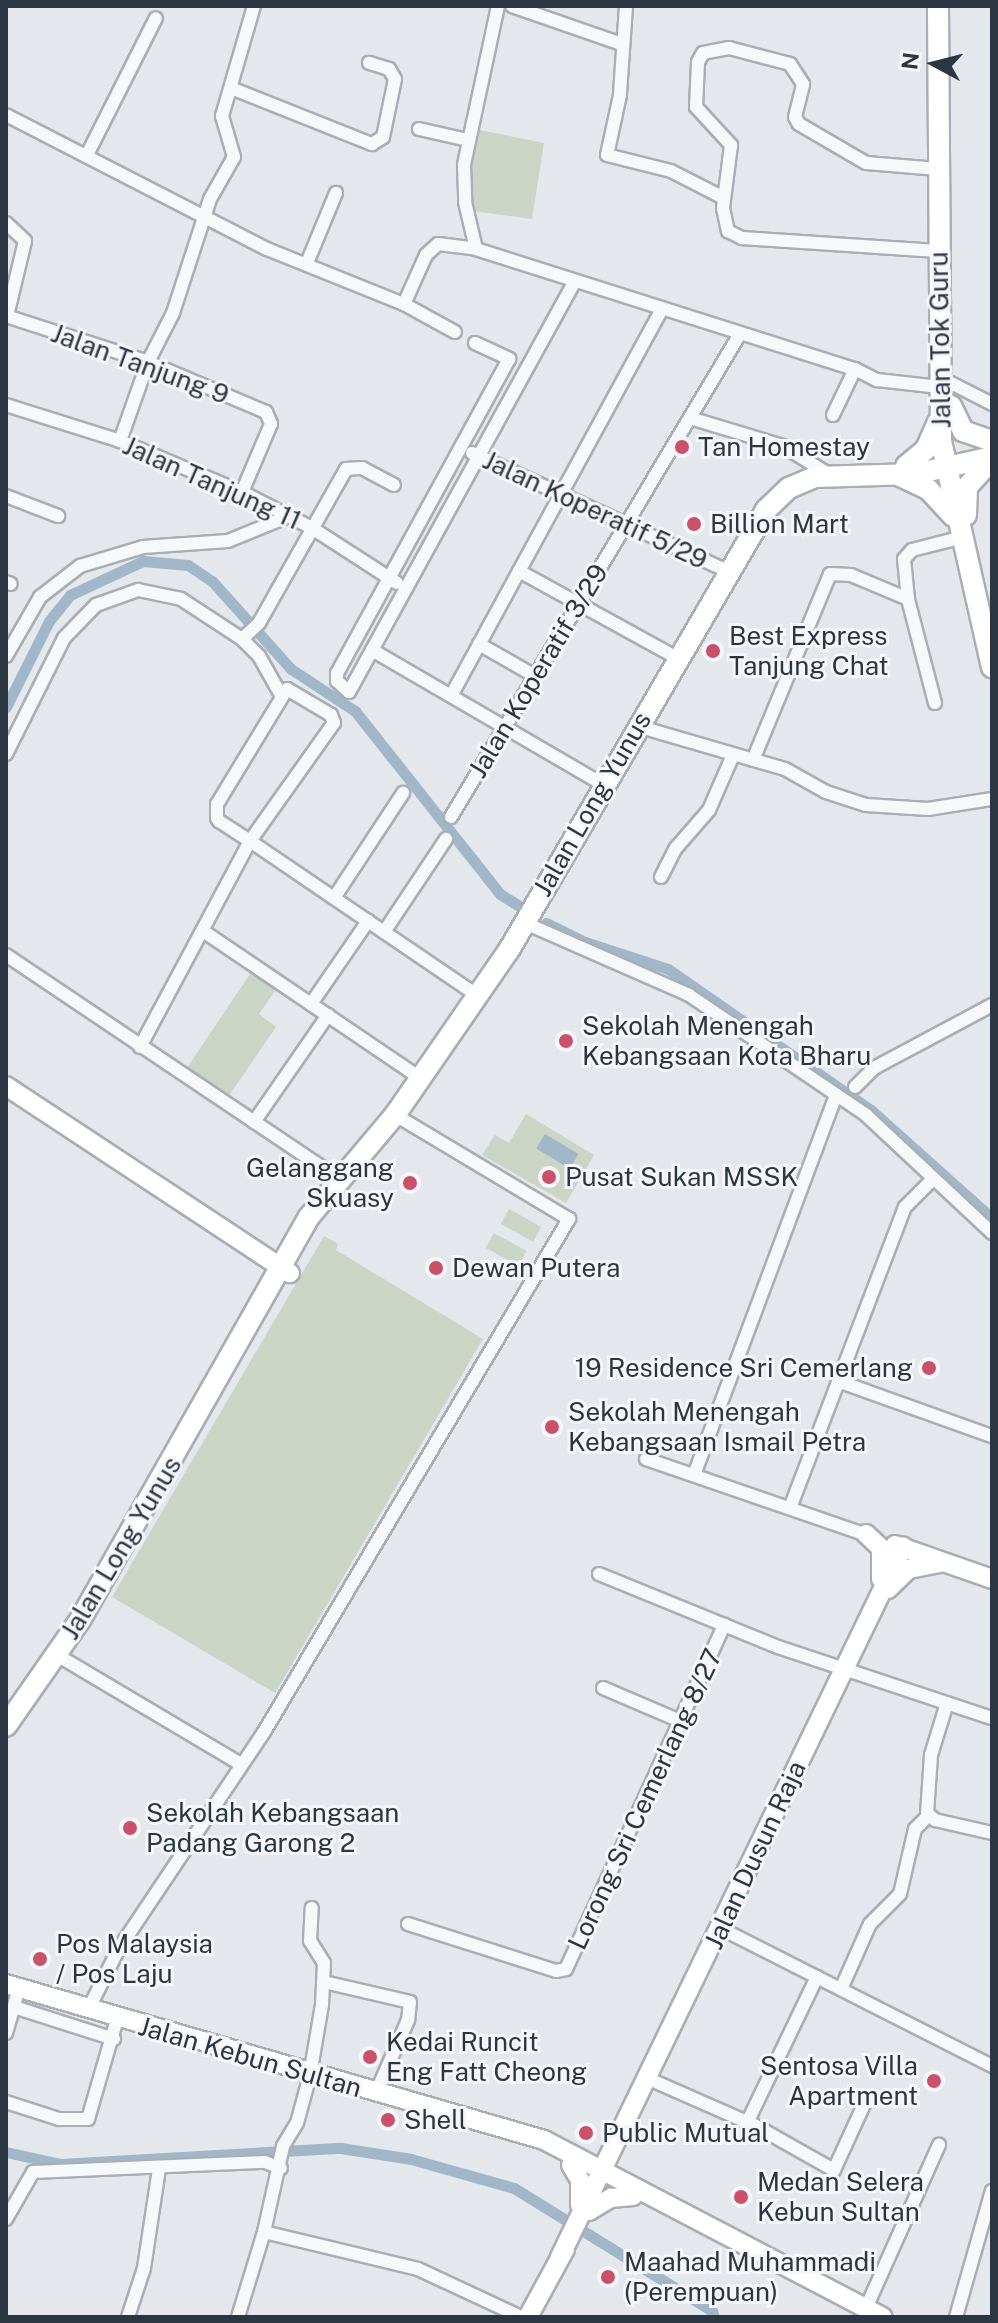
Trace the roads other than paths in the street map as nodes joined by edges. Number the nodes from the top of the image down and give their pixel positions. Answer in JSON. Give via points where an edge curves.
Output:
{"nodes":[{"id":1,"x":254,"y":6,"type":"edge"},
{"id":2,"x":498,"y":6,"type":"edge"},
{"id":3,"x":512,"y":6,"type":"edge"},
{"id":4,"x":626,"y":6,"type":"edge"},
{"id":5,"x":938,"y":6,"type":"edge"},
{"id":6,"x":951,"y":6,"type":"edge"},
{"id":7,"x":156,"y":18,"type":"dead end"},
{"id":8,"x":622,"y":44,"type":"junction"},
{"id":9,"x":369,"y":63,"type":"dead end"},
{"id":10,"x":231,"y":88,"type":"junction"},
{"id":11,"x":6,"y":115,"type":"edge"},
{"id":12,"x":419,"y":129,"type":"dead end"},
{"id":13,"x":468,"y":140,"type":"junction"},
{"id":14,"x":87,"y":155,"type":"junction"},
{"id":15,"x":938,"y":169,"type":"junction"},
{"id":16,"x":336,"y":193,"type":"dead end"},
{"id":17,"x":724,"y":198,"type":"junction"},
{"id":18,"x":206,"y":218,"type":"junction"},
{"id":19,"x":6,"y":223,"type":"edge"},
{"id":20,"x":476,"y":249,"type":"junction"},
{"id":21,"x":938,"y":251,"type":"junction"},
{"id":22,"x":307,"y":263,"type":"junction"},
{"id":23,"x":575,"y":281,"type":"junction"},
{"id":24,"x":404,"y":304,"type":"junction"},
{"id":25,"x":662,"y":309,"type":"junction"},
{"id":26,"x":6,"y":316,"type":"edge"},
{"id":27,"x":455,"y":332,"type":"dead end"},
{"id":28,"x":740,"y":334,"type":"junction"},
{"id":29,"x":475,"y":343,"type":"dead end"},
{"id":30,"x":148,"y":362,"type":"junction"},
{"id":31,"x":855,"y":369,"type":"junction"},
{"id":32,"x":945,"y":385,"type":"junction"},
{"id":33,"x":992,"y":404,"type":"edge"},
{"id":34,"x":6,"y":405,"type":"edge"},
{"id":35,"x":945,"y":407,"type":"junction"},
{"id":36,"x":833,"y":415,"type":"dead end"},
{"id":37,"x":690,"y":418,"type":"junction"},
{"id":38,"x":120,"y":441,"type":"junction"},
{"id":39,"x":992,"y":444,"type":"edge"},
{"id":40,"x":461,"y":448,"type":"junction"},
{"id":41,"x":479,"y":456,"type":"junction"},
{"id":42,"x":992,"y":458,"type":"edge"},
{"id":43,"x":951,"y":462,"type":"junction"},
{"id":44,"x":902,"y":471,"type":"junction"},
{"id":45,"x":830,"y":476,"type":"junction"},
{"id":46,"x":394,"y":485,"type":"dead end"},
{"id":47,"x":242,"y":492,"type":"junction"},
{"id":48,"x":561,"y":494,"type":"junction"},
{"id":49,"x":6,"y":496,"type":"edge"},
{"id":50,"x":58,"y":516,"type":"dead end"},
{"id":51,"x":289,"y":516,"type":"junction"},
{"id":52,"x":626,"y":524,"type":"junction"},
{"id":53,"x":960,"y":524,"type":"junction"},
{"id":54,"x":312,"y":528,"type":"junction"},
{"id":55,"x":519,"y":571,"type":"junction"},
{"id":56,"x":729,"y":572,"type":"junction"},
{"id":57,"x":391,"y":579,"type":"junction"},
{"id":58,"x":406,"y":589,"type":"junction"},
{"id":59,"x":908,"y":599,"type":"junction"},
{"id":60,"x":578,"y":604,"type":"junction"},
{"id":61,"x":992,"y":626,"type":"edge"},
{"id":62,"x":242,"y":639,"type":"junction"},
{"id":63,"x":479,"y":644,"type":"junction"},
{"id":64,"x":372,"y":650,"type":"junction"},
{"id":65,"x":6,"y":656,"type":"edge"},
{"id":66,"x":677,"y":658,"type":"junction"},
{"id":67,"x":992,"y":667,"type":"edge"},
{"id":68,"x":535,"y":676,"type":"junction"},
{"id":69,"x":452,"y":694,"type":"junction"},
{"id":70,"x":281,"y":695,"type":"junction"},
{"id":71,"x":935,"y":703,"type":"dead end"},
{"id":72,"x":506,"y":724,"type":"junction"},
{"id":73,"x":637,"y":726,"type":"junction"},
{"id":74,"x":6,"y":754,"type":"edge"},
{"id":75,"x":733,"y":755,"type":"junction"},
{"id":76,"x":753,"y":760,"type":"junction"},
{"id":77,"x":602,"y":784,"type":"junction"},
{"id":78,"x":403,"y":793,"type":"dead end"},
{"id":79,"x":992,"y":799,"type":"edge"},
{"id":80,"x":451,"y":817,"type":"dead end"},
{"id":81,"x":446,"y":839,"type":"dead end"},
{"id":82,"x":250,"y":841,"type":"junction"},
{"id":83,"x":661,"y":877,"type":"dead end"},
{"id":84,"x":334,"y":898,"type":"junction"},
{"id":85,"x":368,"y":921,"type":"junction"},
{"id":86,"x":525,"y":923,"type":"junction"},
{"id":87,"x":203,"y":931,"type":"junction"},
{"id":88,"x":384,"y":932,"type":"junction"},
{"id":89,"x":6,"y":955,"type":"edge"},
{"id":90,"x":478,"y":996,"type":"junction"},
{"id":91,"x":311,"y":1004,"type":"junction"},
{"id":92,"x":992,"y":1005,"type":"edge"},
{"id":93,"x":328,"y":1015,"type":"junction"},
{"id":94,"x":140,"y":1047,"type":"junction"},
{"id":95,"x":422,"y":1079,"type":"junction"},
{"id":96,"x":6,"y":1086,"type":"edge"},
{"id":97,"x":855,"y":1087,"type":"dead end"},
{"id":98,"x":836,"y":1096,"type":"junction"},
{"id":99,"x":395,"y":1115,"type":"junction"},
{"id":100,"x":254,"y":1122,"type":"junction"},
{"id":101,"x":933,"y":1179,"type":"junction"},
{"id":102,"x":341,"y":1180,"type":"junction"},
{"id":103,"x":992,"y":1233,"type":"edge"},
{"id":104,"x":282,"y":1275,"type":"junction"},
{"id":105,"x":838,"y":1381,"type":"junction"},
{"id":106,"x":992,"y":1436,"type":"edge"},
{"id":107,"x":646,"y":1459,"type":"dead end"},
{"id":108,"x":694,"y":1475,"type":"junction"},
{"id":109,"x":790,"y":1508,"type":"junction"},
{"id":110,"x":866,"y":1534,"type":"junction"},
{"id":111,"x":900,"y":1546,"type":"junction"},
{"id":112,"x":948,"y":1563,"type":"junction"},
{"id":113,"x":599,"y":1574,"type":"dead end"},
{"id":114,"x":992,"y":1579,"type":"edge"},
{"id":115,"x":880,"y":1588,"type":"junction"},
{"id":116,"x":724,"y":1625,"type":"junction"},
{"id":117,"x":57,"y":1655,"type":"junction"},
{"id":118,"x":844,"y":1666,"type":"junction"},
{"id":119,"x":603,"y":1688,"type":"dead end"},
{"id":120,"x":947,"y":1703,"type":"junction"},
{"id":121,"x":992,"y":1718,"type":"edge"},
{"id":122,"x":680,"y":1721,"type":"junction"},
{"id":123,"x":6,"y":1726,"type":"edge"},
{"id":124,"x":242,"y":1765,"type":"junction"},
{"id":125,"x":928,"y":1816,"type":"junction"},
{"id":126,"x":992,"y":1833,"type":"edge"},
{"id":127,"x":312,"y":1908,"type":"dead end"},
{"id":128,"x":408,"y":1924,"type":"dead end"},
{"id":129,"x":720,"y":1928,"type":"junction"},
{"id":130,"x":817,"y":1977,"type":"junction"},
{"id":131,"x":324,"y":1982,"type":"junction"},
{"id":132,"x":13,"y":1986,"type":"edge"},
{"id":133,"x":841,"y":1989,"type":"junction"},
{"id":134,"x":14,"y":2007,"type":"junction"},
{"id":135,"x":88,"y":2010,"type":"junction"},
{"id":136,"x":117,"y":2019,"type":"junction"},
{"id":137,"x":6,"y":2033,"type":"edge"},
{"id":138,"x":114,"y":2039,"type":"junction"},
{"id":139,"x":992,"y":2066,"type":"edge"},
{"id":140,"x":310,"y":2075,"type":"junction"},
{"id":141,"x":646,"y":2086,"type":"junction"},
{"id":142,"x":376,"y":2093,"type":"junction"},
{"id":143,"x":866,"y":2100,"type":"dead end"},
{"id":144,"x":6,"y":2102,"type":"edge"},
{"id":145,"x":747,"y":2123,"type":"junction"},
{"id":146,"x":495,"y":2127,"type":"junction"},
{"id":147,"x":939,"y":2145,"type":"dead end"},
{"id":148,"x":282,"y":2165,"type":"junction"},
{"id":149,"x":571,"y":2165,"type":"junction"},
{"id":150,"x":159,"y":2169,"type":"junction"},
{"id":151,"x":603,"y":2175,"type":"junction"},
{"id":152,"x":992,"y":2191,"type":"edge"},
{"id":153,"x":633,"y":2196,"type":"junction"},
{"id":154,"x":583,"y":2214,"type":"junction"},
{"id":155,"x":692,"y":2218,"type":"junction"},
{"id":156,"x":6,"y":2219,"type":"edge"},
{"id":157,"x":264,"y":2232,"type":"junction"},
{"id":158,"x":875,"y":2313,"type":"edge"},
{"id":159,"x":128,"y":2317,"type":"edge"},
{"id":160,"x":238,"y":2317,"type":"edge"},
{"id":161,"x":521,"y":2317,"type":"edge"},
{"id":162,"x":528,"y":2317,"type":"edge"},
{"id":163,"x":956,"y":2317,"type":"edge"}],
"edges":[{"from":1,"to":10,"type":"street"},
{"from":2,"to":13,"type":"street"},
{"from":3,"to":8,"type":"street"},
{"from":4,"to":8,"type":"street"},
{"from":5,"to":15,"type":"main road","name":"Jalan Tok Guru"},
{"from":6,"to":32,"type":"main road","name":"Jalan Tok Guru"},
{"from":7,"to":14,"type":"street"},
{"from":8,"to":17,"type":"street","via":[[620,95],[607,155],[671,171]]},
{"from":9,"to":10,"type":"street","via":[[389,69],[395,79],[383,137],[372,144]]},
{"from":10,"to":18,"type":"street","via":[[222,130],[234,157],[210,199]]},
{"from":11,"to":14,"type":"street"},
{"from":12,"to":13,"type":"street"},
{"from":13,"to":20,"type":"street","via":[[463,186]]},
{"from":14,"to":18,"type":"street"},
{"from":15,"to":17,"type":"street","via":[[887,168],[847,153],[799,124],[795,117],[803,84],[790,64],[741,49],[714,49],[698,62],[696,107],[731,145]]},
{"from":15,"to":21,"type":"main road","name":"Jalan Tok Guru"},
{"from":16,"to":22,"type":"street"},
{"from":17,"to":21,"type":"street","via":[[728,231],[742,238]]},
{"from":18,"to":22,"type":"street"},
{"from":18,"to":30,"type":"street","via":[[173,313]]},
{"from":19,"to":26,"type":"street","via":[[25,241]]},
{"from":20,"to":23,"type":"street"},
{"from":20,"to":24,"type":"street","via":[[438,244],[426,255]]},
{"from":21,"to":32,"type":"main road","name":"Jalan Tok Guru"},
{"from":22,"to":24,"type":"street"},
{"from":23,"to":25,"type":"street"},
{"from":23,"to":41,"type":"street"},
{"from":24,"to":27,"type":"street"},
{"from":25,"to":28,"type":"street"},
{"from":25,"to":48,"type":"street"},
{"from":26,"to":30,"type":"street","name":"Jalan Tanjung 9"},
{"from":28,"to":31,"type":"street"},
{"from":28,"to":37,"type":"street","name":"Jalan Koperatif 3/29"},
{"from":29,"to":40,"type":"street","via":[[509,359]]},
{"from":30,"to":38,"type":"street"},
{"from":30,"to":47,"type":"street","name":"Jalan Tanjung 9","via":[[271,417]]},
{"from":31,"to":32,"type":"street","via":[[877,380]]},
{"from":31,"to":36,"type":"street"},
{"from":32,"to":33,"type":"street"},
{"from":32,"to":35,"type":"main road","name":"Jalan Tok Guru"},
{"from":34,"to":38,"type":"street","name":"Jalan Tanjung 11"},
{"from":35,"to":39,"type":"main road","via":[[963,431]]},
{"from":35,"to":43,"type":"main road","name":"Jalan Tok Guru"},
{"from":35,"to":44,"type":"main road","via":[[932,438]]},
{"from":37,"to":45,"type":"street","via":[[783,446]]},
{"from":37,"to":52,"type":"street","name":"Jalan Koperatif 3/29"},
{"from":38,"to":47,"type":"street","name":"Jalan Tanjung 11"},
{"from":39,"to":43,"type":"main road","name":"Jalan Long Yunus"},
{"from":40,"to":41,"type":"street","name":"Jalan Koperatif 5/29"},
{"from":40,"to":57,"type":"street"},
{"from":41,"to":48,"type":"street","name":"Jalan Koperatif 5/29"},
{"from":41,"to":58,"type":"street"},
{"from":42,"to":43,"type":"main road","name":"Jalan Long Yunus"},
{"from":42,"to":53,"type":"main road","via":[[967,487]]},
{"from":43,"to":44,"type":"main road","name":"Jalan Long Yunus"},
{"from":43,"to":53,"type":"main road","name":"Jalan Tok Guru"},
{"from":44,"to":45,"type":"main road","name":"Jalan Long Yunus"},
{"from":44,"to":53,"type":"main road","via":[[928,489]]},
{"from":45,"to":56,"type":"main road","name":"Jalan Long Yunus","via":[[800,482],[776,498]]},
{"from":46,"to":54,"type":"street","via":[[362,468],[346,469]]},
{"from":47,"to":51,"type":"street","name":"Jalan Tanjung 11"},
{"from":48,"to":52,"type":"street","name":"Jalan Koperatif 5/29"},
{"from":48,"to":55,"type":"street"},
{"from":49,"to":50,"type":"street"},
{"from":51,"to":54,"type":"street","name":"Jalan Tanjung 11"},
{"from":51,"to":65,"type":"street","via":[[228,541],[143,547],[80,566],[40,597]]},
{"from":52,"to":56,"type":"street","name":"Jalan Koperatif 5/29"},
{"from":52,"to":60,"type":"street","name":"Jalan Koperatif 3/29"},
{"from":53,"to":59,"type":"street","via":[[904,559]]},
{"from":53,"to":61,"type":"main road","name":"Jalan Tok Guru"},
{"from":53,"to":67,"type":"main road","name":"Jalan Tok Guru"},
{"from":54,"to":57,"type":"street","name":"Jalan Tanjung 11"},
{"from":54,"to":62,"type":"street","via":[[256,626]]},
{"from":55,"to":60,"type":"street"},
{"from":55,"to":63,"type":"street"},
{"from":56,"to":66,"type":"main road","name":"Jalan Long Yunus"},
{"from":57,"to":58,"type":"street","name":"Jalan Tanjung 11"},
{"from":57,"to":64,"type":"street","via":[[337,673],[337,681],[349,692]]},
{"from":58,"to":64,"type":"street"},
{"from":59,"to":71,"type":"street"},
{"from":59,"to":76,"type":"street","via":[[851,575],[830,574]]},
{"from":60,"to":66,"type":"street"},
{"from":60,"to":68,"type":"street","name":"Jalan Koperatif 3/29"},
{"from":62,"to":70,"type":"street","via":[[259,656]]},
{"from":62,"to":74,"type":"street","via":[[181,599],[158,592],[138,590],[96,605],[64,638]]},
{"from":63,"to":68,"type":"street"},
{"from":63,"to":69,"type":"street"},
{"from":64,"to":69,"type":"street"},
{"from":66,"to":73,"type":"main road","name":"Jalan Long Yunus"},
{"from":68,"to":72,"type":"street","name":"Jalan Koperatif 3/29"},
{"from":69,"to":72,"type":"street"},
{"from":70,"to":82,"type":"street","via":[[215,808],[219,821]]},
{"from":70,"to":82,"type":"street","via":[[292,690],[331,715],[334,723]]},
{"from":72,"to":77,"type":"street"},
{"from":72,"to":80,"type":"street","name":"Jalan Koperatif 3/29"},
{"from":73,"to":75,"type":"street"},
{"from":73,"to":77,"type":"main road","name":"Jalan Long Yunus"},
{"from":75,"to":76,"type":"street"},
{"from":75,"to":83,"type":"street","via":[[709,810],[676,848]]},
{"from":76,"to":79,"type":"street","via":[[866,805],[928,809]]},
{"from":77,"to":86,"type":"main road","name":"Jalan Long Yunus"},
{"from":78,"to":84,"type":"street"},
{"from":81,"to":88,"type":"street"},
{"from":82,"to":84,"type":"street"},
{"from":82,"to":87,"type":"street"},
{"from":84,"to":85,"type":"street"},
{"from":85,"to":88,"type":"street"},
{"from":85,"to":91,"type":"street"},
{"from":86,"to":90,"type":"main road","name":"Jalan Long Yunus"},
{"from":86,"to":98,"type":"street","via":[[689,995]]},
{"from":87,"to":91,"type":"street"},
{"from":87,"to":94,"type":"street"},
{"from":88,"to":90,"type":"street"},
{"from":89,"to":94,"type":"street"},
{"from":90,"to":95,"type":"main road","name":"Jalan Long Yunus"},
{"from":91,"to":93,"type":"street"},
{"from":92,"to":97,"type":"street","via":[[874,1068]]},
{"from":93,"to":95,"type":"street"},
{"from":93,"to":100,"type":"street"},
{"from":94,"to":100,"type":"street"},
{"from":95,"to":99,"type":"main road","name":"Jalan Long Yunus"},
{"from":96,"to":104,"type":"main road"},
{"from":98,"to":101,"type":"street","via":[[872,1120]]},
{"from":98,"to":108,"type":"street"},
{"from":99,"to":102,"type":"main road","name":"Jalan Long Yunus"},
{"from":99,"to":124,"type":"street","via":[[569,1219]]},
{"from":100,"to":102,"type":"street"},
{"from":101,"to":103,"type":"street"},
{"from":101,"to":105,"type":"street","via":[[905,1207]]},
{"from":102,"to":104,"type":"main road","name":"Jalan Long Yunus"},
{"from":104,"to":117,"type":"main road","name":"Jalan Long Yunus"},
{"from":105,"to":106,"type":"street"},
{"from":105,"to":109,"type":"street"},
{"from":107,"to":108,"type":"street"},
{"from":108,"to":109,"type":"street"},
{"from":109,"to":110,"type":"street"},
{"from":110,"to":111,"type":"street"},
{"from":110,"to":115,"type":"main road","via":[[881,1548]]},
{"from":111,"to":112,"type":"main road"},
{"from":111,"to":115,"type":"main road","name":"Jalan Dusun Raja"},
{"from":112,"to":114,"type":"main road"},
{"from":112,"to":115,"type":"main road","via":[[909,1569]]},
{"from":113,"to":116,"type":"street"},
{"from":115,"to":118,"type":"main road","name":"Jalan Dusun Raja"},
{"from":116,"to":118,"type":"street"},
{"from":116,"to":122,"type":"street","name":"Lorong Sri Cemerlang 8/27"},
{"from":117,"to":123,"type":"main road","name":"Jalan Long Yunus"},
{"from":117,"to":124,"type":"street"},
{"from":118,"to":120,"type":"street"},
{"from":118,"to":129,"type":"main road","name":"Jalan Dusun Raja"},
{"from":119,"to":122,"type":"street"},
{"from":120,"to":121,"type":"street"},
{"from":120,"to":125,"type":"street","via":[[931,1755]]},
{"from":122,"to":128,"type":"street","name":"Lorong Sri Cemerlang 8/27","via":[[564,1971]]},
{"from":124,"to":135,"type":"street","via":[[118,1950]]},
{"from":125,"to":126,"type":"street"},
{"from":125,"to":133,"type":"street","via":[[915,1829],[900,1894],[870,1924]]},
{"from":127,"to":131,"type":"street","via":[[310,1941],[323,1960]]},
{"from":129,"to":130,"type":"street"},
{"from":129,"to":141,"type":"main road","name":"Jalan Dusun Raja"},
{"from":130,"to":133,"type":"street"},
{"from":130,"to":145,"type":"street"},
{"from":131,"to":140,"type":"street"},
{"from":131,"to":142,"type":"street","via":[[410,2002],[408,2020]]},
{"from":132,"to":134,"type":"street"},
{"from":132,"to":135,"type":"main road","name":"Jalan Kebun Sultan"},
{"from":133,"to":139,"type":"street"},
{"from":134,"to":137,"type":"street"},
{"from":134,"to":138,"type":"street"},
{"from":135,"to":136,"type":"main road","name":"Jalan Kebun Sultan"},
{"from":136,"to":138,"type":"street"},
{"from":136,"to":140,"type":"main road","name":"Jalan Kebun Sultan"},
{"from":138,"to":144,"type":"street","via":[[88,2119],[65,2121]]},
{"from":140,"to":142,"type":"main road","name":"Jalan Kebun Sultan"},
{"from":140,"to":148,"type":"street","via":[[297,2123],[283,2146]]},
{"from":141,"to":145,"type":"street"},
{"from":141,"to":151,"type":"main road","name":"Jalan Dusun Raja"},
{"from":142,"to":146,"type":"main road","name":"Jalan Kebun Sultan"},
{"from":143,"to":145,"type":"street","via":[[834,2170]]},
{"from":146,"to":149,"type":"main road","name":"Jalan Kebun Sultan"},
{"from":146,"to":151,"type":"main road","name":"Jalan Kebun Sultan","via":[[544,2140]]},
{"from":147,"to":158,"type":"street"},
{"from":148,"to":150,"type":"street"},
{"from":148,"to":157,"type":"street"},
{"from":149,"to":151,"type":"main road","name":"Jalan Kebun Sultan"},
{"from":149,"to":154,"type":"main road","via":[[581,2183]]},
{"from":150,"to":156,"type":"street","via":[[33,2172]]},
{"from":150,"to":159,"type":"street","via":[[144,2268]]},
{"from":151,"to":153,"type":"main road","name":"Jalan Kebun Sultan"},
{"from":151,"to":154,"type":"main road","name":"Jalan Dusun Raja"},
{"from":151,"to":155,"type":"main road","name":"Jalan Kebun Sultan"},
{"from":152,"to":163,"type":"street"},
{"from":153,"to":154,"type":"main road","via":[[611,2198]]},
{"from":153,"to":155,"type":"main road","name":"Jalan Kebun Sultan"},
{"from":154,"to":162,"type":"main road","name":"Jalan Dusun Raja"},
{"from":155,"to":158,"type":"main road","name":"Jalan Kebun Sultan"},
{"from":157,"to":160,"type":"street"},
{"from":157,"to":161,"type":"street","via":[[418,2269]]}]}
